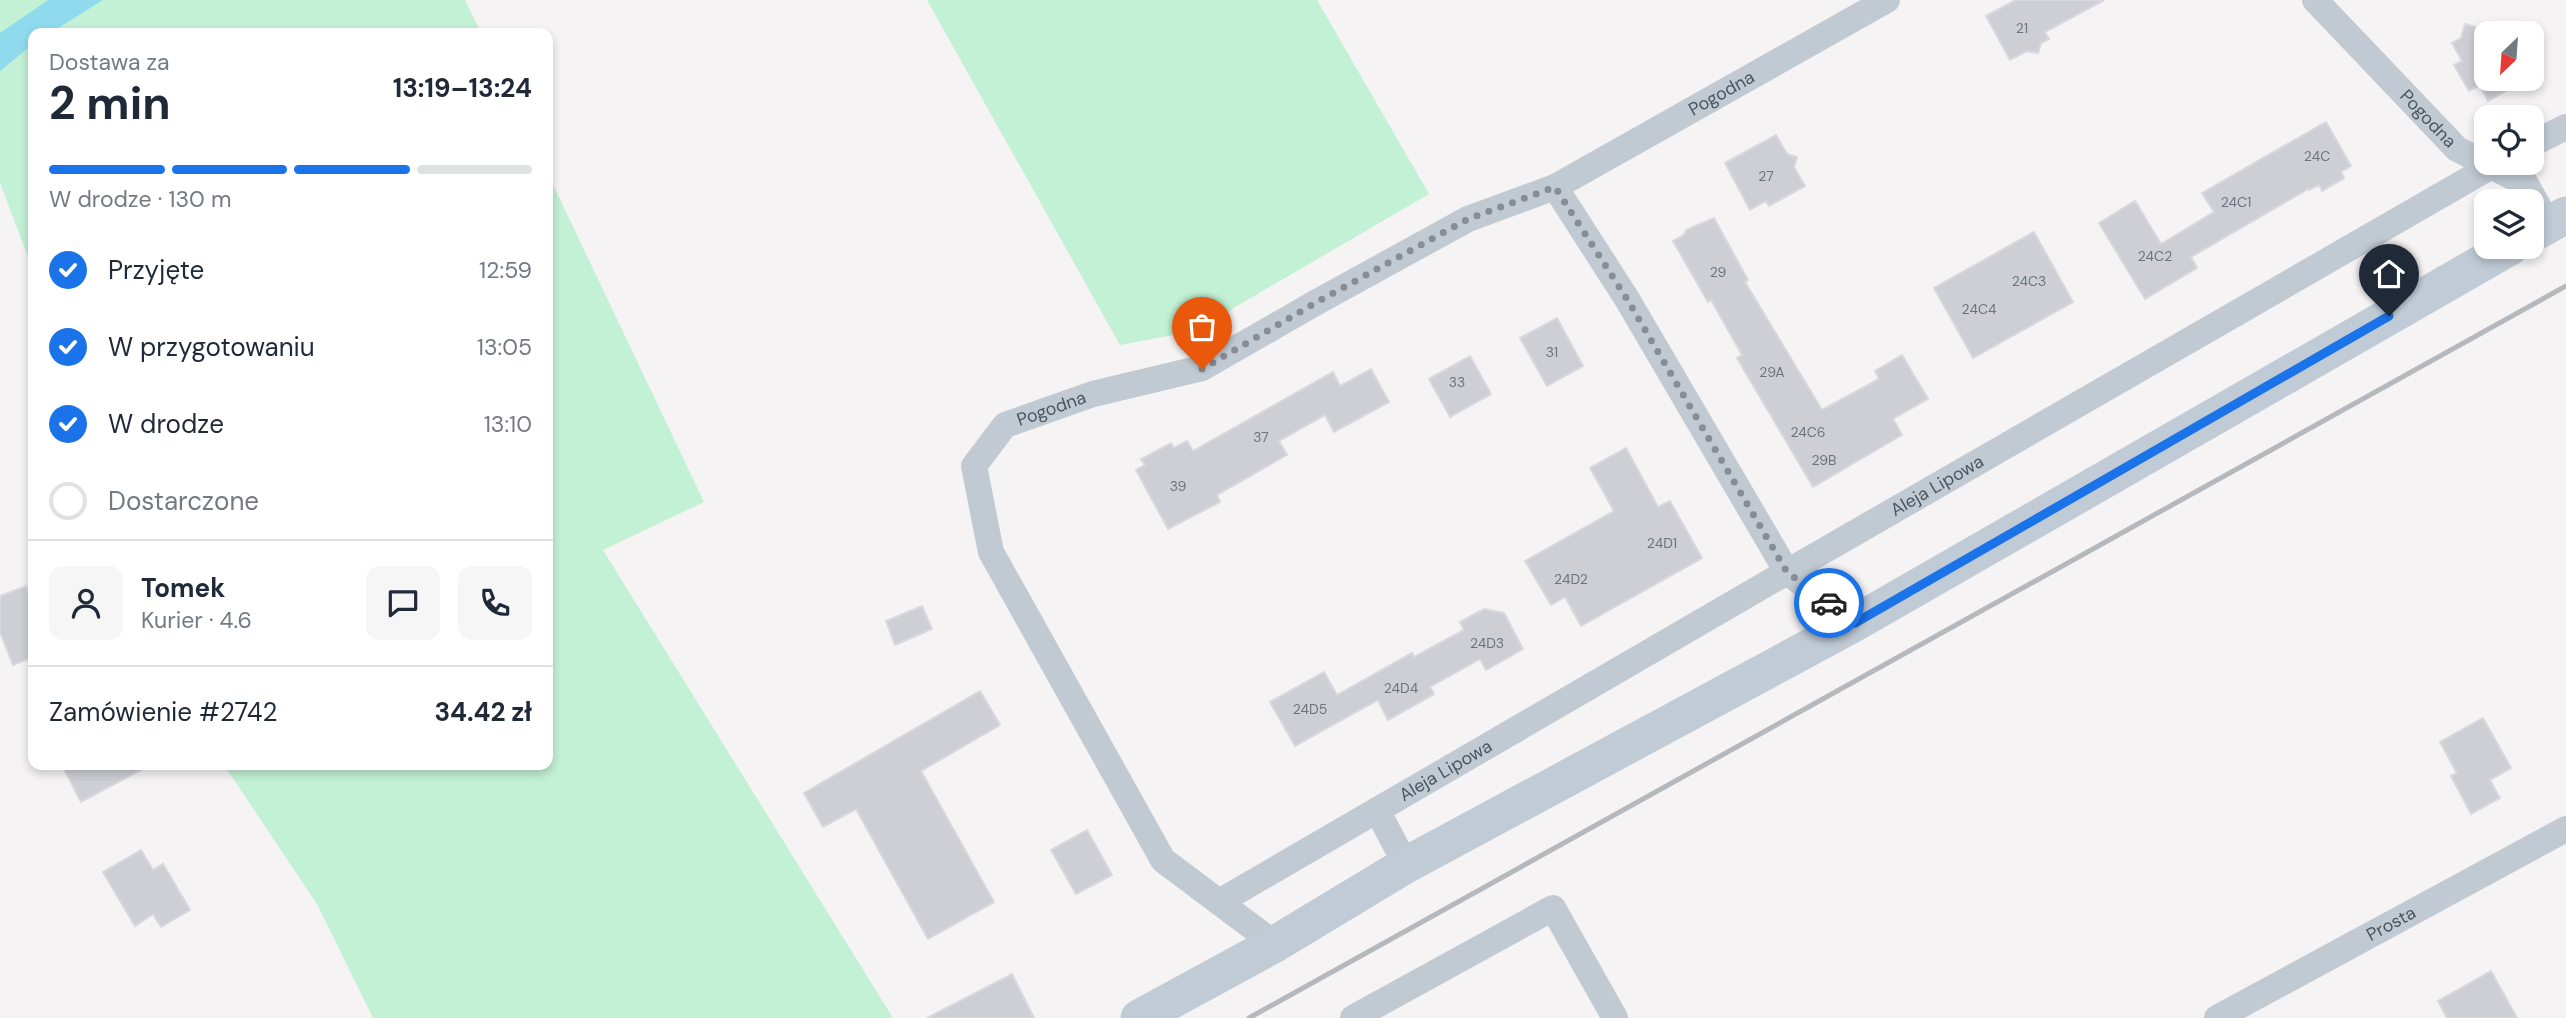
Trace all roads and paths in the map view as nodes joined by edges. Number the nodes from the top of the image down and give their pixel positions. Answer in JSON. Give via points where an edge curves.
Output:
{"nodes":[{"id":1,"x":1887,"y":0,"type":"edge"},
{"id":2,"x":2315,"y":0,"type":"edge"},
{"id":3,"x":2566,"y":127,"type":"edge"},
{"id":4,"x":2544,"y":138,"type":"edge"},
{"id":5,"x":2474,"y":156,"type":"edge"},
{"id":6,"x":2475,"y":175,"type":"edge"},
{"id":7,"x":2512,"y":175,"type":"edge"},
{"id":8,"x":1555,"y":187,"type":"junction"},
{"id":9,"x":2549,"y":225,"type":"edge"},
{"id":10,"x":2489,"y":259,"type":"edge"},
{"id":11,"x":1787,"y":572,"type":"junction"},
{"id":12,"x":1855,"y":623,"type":"junction"},
{"id":13,"x":1377,"y":810,"type":"junction"},
{"id":14,"x":2566,"y":829,"type":"edge"},
{"id":15,"x":1406,"y":865,"type":"junction"},
{"id":16,"x":1219,"y":902,"type":"junction"},
{"id":17,"x":1275,"y":944,"type":"junction"},
{"id":18,"x":1139,"y":1018,"type":"edge"},
{"id":19,"x":1353,"y":1018,"type":"edge"},
{"id":20,"x":1615,"y":1018,"type":"edge"},
{"id":21,"x":2217,"y":1018,"type":"edge"}],
"edges":[{"from":1,"to":8,"type":"street","name":"Pogodna"},
{"from":2,"to":5,"type":"street","name":"Pogodna","via":[[2457,149]]},
{"from":3,"to":4,"type":"street"},
{"from":6,"to":11,"type":"street","name":"Aleja Lipowa"},
{"from":7,"to":9,"type":"street","name":"Pogodna","via":[[2526,184]]},
{"from":8,"to":11,"type":"street","via":[[1627,299]]},
{"from":8,"to":16,"type":"street","name":"Pogodna","via":[[1468,219],[1202,369],[1093,394],[1005,425],[974,466],[991,552],[1163,860]]},
{"from":10,"to":12,"type":"street"},
{"from":11,"to":12,"type":"street"},
{"from":11,"to":13,"type":"street","name":"Aleja Lipowa"},
{"from":12,"to":15,"type":"street"},
{"from":13,"to":15,"type":"street"},
{"from":13,"to":16,"type":"street","name":"Aleja Lipowa"},
{"from":14,"to":21,"type":"street","name":"Prosta"},
{"from":15,"to":17,"type":"street"},
{"from":16,"to":17,"type":"street","name":"Pogodna"},
{"from":17,"to":18,"type":"street"},
{"from":19,"to":20,"type":"street","via":[[1553,908]]}]}
